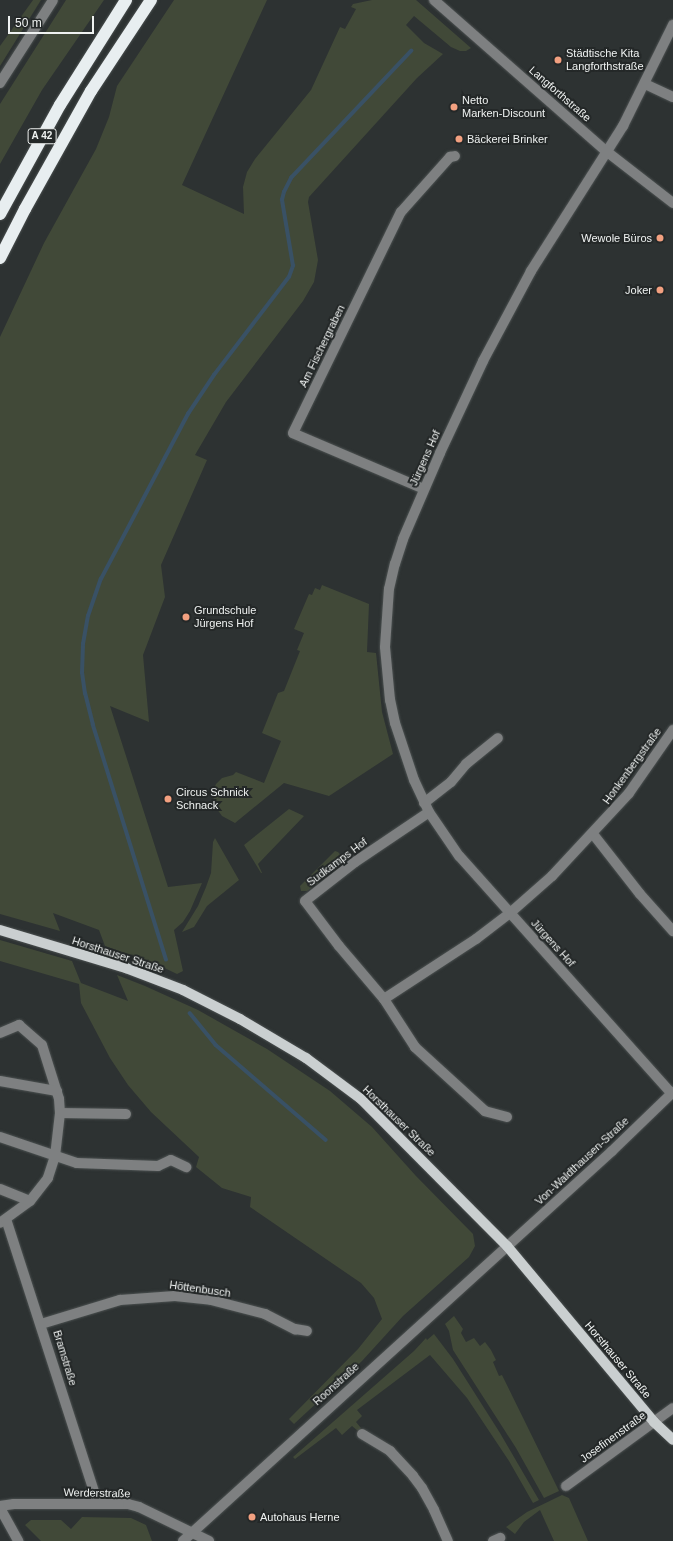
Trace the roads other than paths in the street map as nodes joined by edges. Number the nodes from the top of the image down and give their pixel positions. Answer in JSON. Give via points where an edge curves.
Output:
{"nodes":[{"id":1,"x":53,"y":0,"type":"edge"},
{"id":2,"x":126,"y":0,"type":"edge"},
{"id":3,"x":151,"y":0,"type":"edge"},
{"id":4,"x":434,"y":0,"type":"edge"},
{"id":5,"x":673,"y":25,"type":"edge"},
{"id":6,"x":0,"y":82,"type":"edge"},
{"id":7,"x":644,"y":84,"type":"junction"},
{"id":8,"x":673,"y":97,"type":"edge"},
{"id":9,"x":606,"y":151,"type":"junction"},
{"id":10,"x":455,"y":156,"type":"dead end"},
{"id":11,"x":673,"y":203,"type":"edge"},
{"id":12,"x":0,"y":214,"type":"edge"},
{"id":13,"x":0,"y":258,"type":"edge"},
{"id":14,"x":424,"y":489,"type":"junction"},
{"id":15,"x":673,"y":730,"type":"edge"},
{"id":16,"x":498,"y":738,"type":"dead end"},
{"id":17,"x":426,"y":808,"type":"junction"},
{"id":18,"x":593,"y":834,"type":"junction"},
{"id":19,"x":510,"y":913,"type":"junction"},
{"id":20,"x":0,"y":930,"type":"edge"},
{"id":21,"x":673,"y":931,"type":"edge"},
{"id":22,"x":384,"y":999,"type":"junction"},
{"id":23,"x":0,"y":1032,"type":"edge"},
{"id":24,"x":0,"y":1081,"type":"edge"},
{"id":25,"x":56,"y":1091,"type":"junction"},
{"id":26,"x":672,"y":1093,"type":"edge"},
{"id":27,"x":60,"y":1113,"type":"junction"},
{"id":28,"x":126,"y":1114,"type":"dead end"},
{"id":29,"x":507,"y":1117,"type":"dead end"},
{"id":30,"x":0,"y":1137,"type":"edge"},
{"id":31,"x":55,"y":1156,"type":"junction"},
{"id":32,"x":186,"y":1167,"type":"dead end"},
{"id":33,"x":0,"y":1189,"type":"edge"},
{"id":34,"x":30,"y":1201,"type":"junction"},
{"id":35,"x":3,"y":1221,"type":"edge"},
{"id":36,"x":507,"y":1246,"type":"junction"},
{"id":37,"x":42,"y":1324,"type":"junction"},
{"id":38,"x":307,"y":1331,"type":"dead end"},
{"id":39,"x":673,"y":1408,"type":"edge"},
{"id":40,"x":654,"y":1422,"type":"junction"},
{"id":41,"x":362,"y":1434,"type":"dead end"},
{"id":42,"x":673,"y":1440,"type":"edge"},
{"id":43,"x":566,"y":1486,"type":"dead end"},
{"id":44,"x":98,"y":1504,"type":"junction"},
{"id":45,"x":0,"y":1507,"type":"edge"},
{"id":46,"x":192,"y":1532,"type":"junction"},
{"id":47,"x":18,"y":1541,"type":"edge"},
{"id":48,"x":183,"y":1541,"type":"edge"},
{"id":49,"x":209,"y":1541,"type":"edge"},
{"id":50,"x":448,"y":1541,"type":"edge"}],
"edges":[{"from":1,"to":6,"type":"street"},
{"from":2,"to":12,"type":"highway","number":"A 42","via":[[60,105]]},
{"from":3,"to":13,"type":"highway","number":"A 42","via":[[91,91]]},
{"from":4,"to":9,"type":"street","name":"Langforthstraße"},
{"from":5,"to":7,"type":"street","name":"Jürgens Hof"},
{"from":7,"to":8,"type":"street"},
{"from":7,"to":9,"type":"street","name":"Jürgens Hof","via":[[623,126]]},
{"from":9,"to":11,"type":"street","name":"Langforthstraße"},
{"from":9,"to":14,"type":"street","name":"Jürgens Hof","via":[[531,271],[511,308],[483,361]]},
{"from":10,"to":14,"type":"street","name":"Am Fischergraben","via":[[450,157],[401,212],[293,433]]},
{"from":14,"to":17,"type":"street","name":"Jürgens Hof","via":[[395,564],[388,595],[385,647],[395,724]]},
{"from":15,"to":18,"type":"street","name":"Honkenbergstraße","via":[[629,793]]},
{"from":16,"to":17,"type":"street","via":[[466,764]]},
{"from":17,"to":19,"type":"street","name":"Jürgens Hof","via":[[459,856]]},
{"from":17,"to":22,"type":"street","name":"Sudkamps Hof","via":[[305,901]]},
{"from":18,"to":19,"type":"street","name":"Honkenbergstraße","via":[[552,876]]},
{"from":18,"to":21,"type":"street"},
{"from":19,"to":22,"type":"street","via":[[476,939]]},
{"from":19,"to":26,"type":"street","name":"Jürgens Hof"},
{"from":20,"to":36,"type":"main road","name":"Horsthauser Straße","via":[[161,980],[240,1019],[306,1058],[361,1099]]},
{"from":22,"to":29,"type":"street","name":"Sudkamps Hof","via":[[415,1047],[485,1112]]},
{"from":23,"to":25,"type":"street","via":[[19,1025],[42,1045]]},
{"from":24,"to":25,"type":"street"},
{"from":25,"to":27,"type":"street"},
{"from":26,"to":36,"type":"street","name":"Von-Waldthausen-Straße"},
{"from":27,"to":28,"type":"street"},
{"from":27,"to":31,"type":"street"},
{"from":30,"to":31,"type":"street"},
{"from":31,"to":32,"type":"street","via":[[77,1163],[158,1166],[172,1160]]},
{"from":31,"to":34,"type":"street","via":[[48,1178]]},
{"from":33,"to":34,"type":"street"},
{"from":34,"to":35,"type":"street"},
{"from":35,"to":37,"type":"street","name":"Bramstraße"},
{"from":36,"to":40,"type":"main road","name":"Horsthauser Straße"},
{"from":36,"to":46,"type":"street","name":"Roonstraße"},
{"from":37,"to":38,"type":"street","name":"Höttenbusch","via":[[120,1300],[147,1296],[175,1296],[211,1300],[265,1314],[295,1329]]},
{"from":37,"to":44,"type":"street","name":"Bramstraße"},
{"from":39,"to":40,"type":"street","name":"Josefinenstraße"},
{"from":40,"to":42,"type":"main road","name":"Horsthauser Straße"},
{"from":40,"to":43,"type":"street","name":"Josefinenstraße"},
{"from":41,"to":50,"type":"street","via":[[390,1451],[413,1476],[434,1510]]},
{"from":44,"to":45,"type":"street","name":"Werderstraße","via":[[14,1504]]},
{"from":44,"to":46,"type":"street","name":"Werderstraße","via":[[128,1504]]},
{"from":45,"to":47,"type":"street"},
{"from":46,"to":48,"type":"street","name":"Roonstraße"},
{"from":46,"to":49,"type":"street","name":"Werderstraße"}]}
